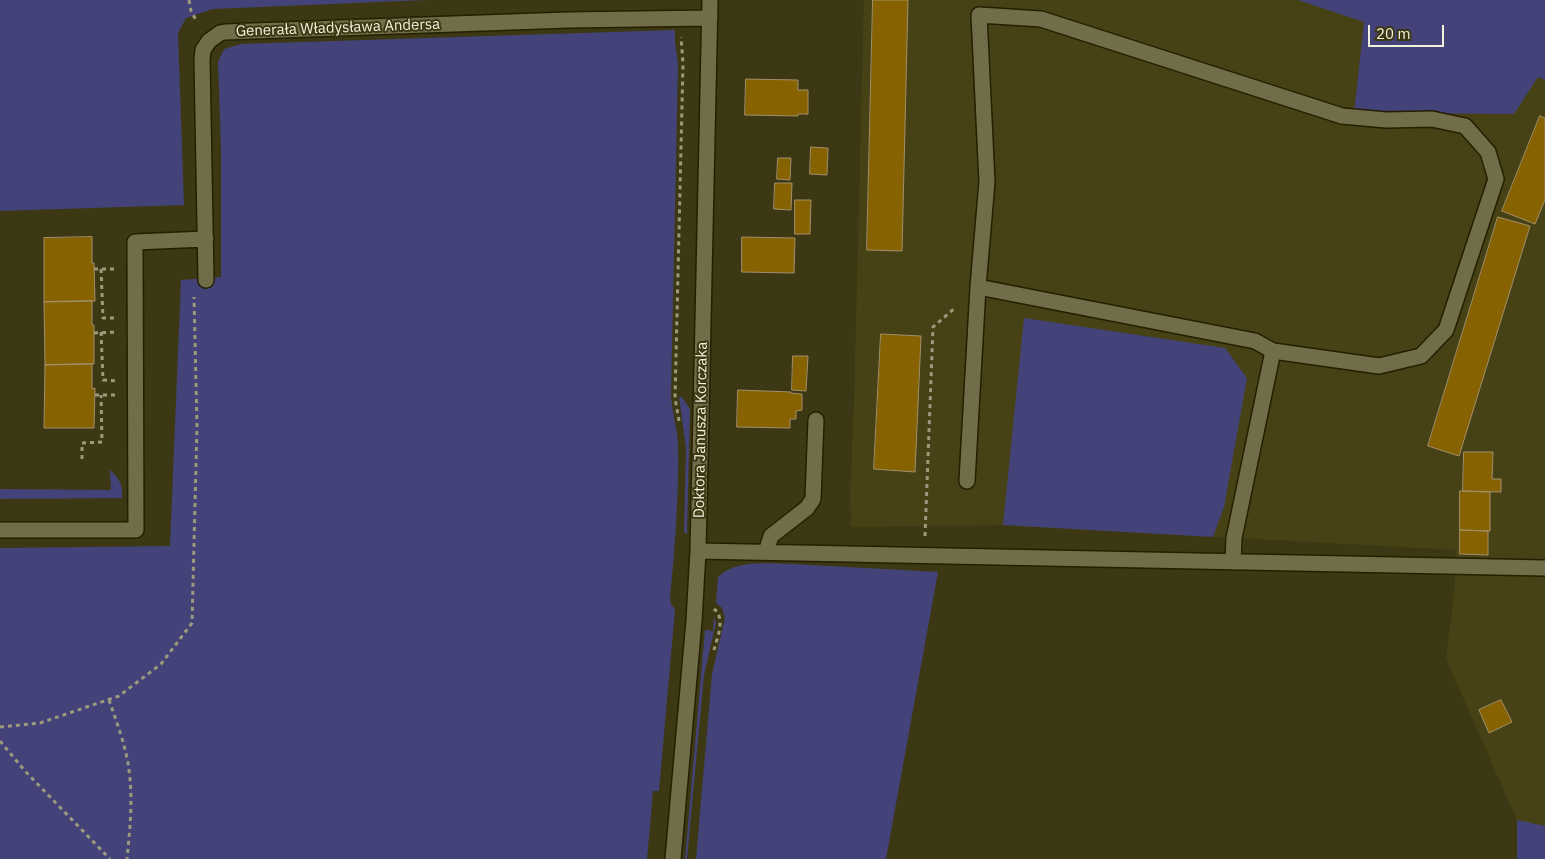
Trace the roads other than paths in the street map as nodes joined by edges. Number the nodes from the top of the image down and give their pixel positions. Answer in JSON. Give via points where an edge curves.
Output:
{"nodes":[{"id":1,"x":710,"y":0,"type":"edge"},
{"id":2,"x":710,"y":18,"type":"junction"},
{"id":3,"x":206,"y":239,"type":"junction"},
{"id":4,"x":206,"y":280,"type":"road end"},
{"id":5,"x":978,"y":286,"type":"junction"},
{"id":6,"x":1273,"y":351,"type":"junction"},
{"id":7,"x":816,"y":420,"type":"dead end"},
{"id":8,"x":967,"y":481,"type":"dead end"},
{"id":9,"x":0,"y":530,"type":"edge"},
{"id":10,"x":698,"y":551,"type":"junction"},
{"id":11,"x":766,"y":552,"type":"junction"},
{"id":12,"x":1233,"y":562,"type":"junction"},
{"id":13,"x":1545,"y":568,"type":"edge"},
{"id":14,"x":673,"y":859,"type":"edge"}],
"edges":[{"from":1,"to":2,"type":"street","name":"Doktora Janusza Korczaka"},
{"from":2,"to":3,"type":"street","name":"Generała Władysława Andersa","via":[[490,22],[220,33],[205,47],[202,60]]},
{"from":2,"to":10,"type":"street","name":"Doktora Janusza Korczaka"},
{"from":3,"to":4,"type":"street","name":"Generała Władysława Andersa"},
{"from":3,"to":9,"type":"street","via":[[134,242],[136,530]]},
{"from":5,"to":6,"type":"street","via":[[1254,341]]},
{"from":5,"to":6,"type":"street","via":[[987,182],[979,15],[1041,19],[1342,116],[1386,120],[1432,119],[1464,126],[1488,152],[1496,179],[1446,330],[1421,356],[1379,366]]},
{"from":5,"to":8,"type":"street"},
{"from":6,"to":12,"type":"street","via":[[1234,538]]},
{"from":7,"to":11,"type":"street","via":[[813,499],[807,508],[771,536]]},
{"from":10,"to":11,"type":"street"},
{"from":10,"to":14,"type":"street","name":"Doktora Janusza Korczaka"},
{"from":11,"to":12,"type":"street"},
{"from":12,"to":13,"type":"street"}]}
